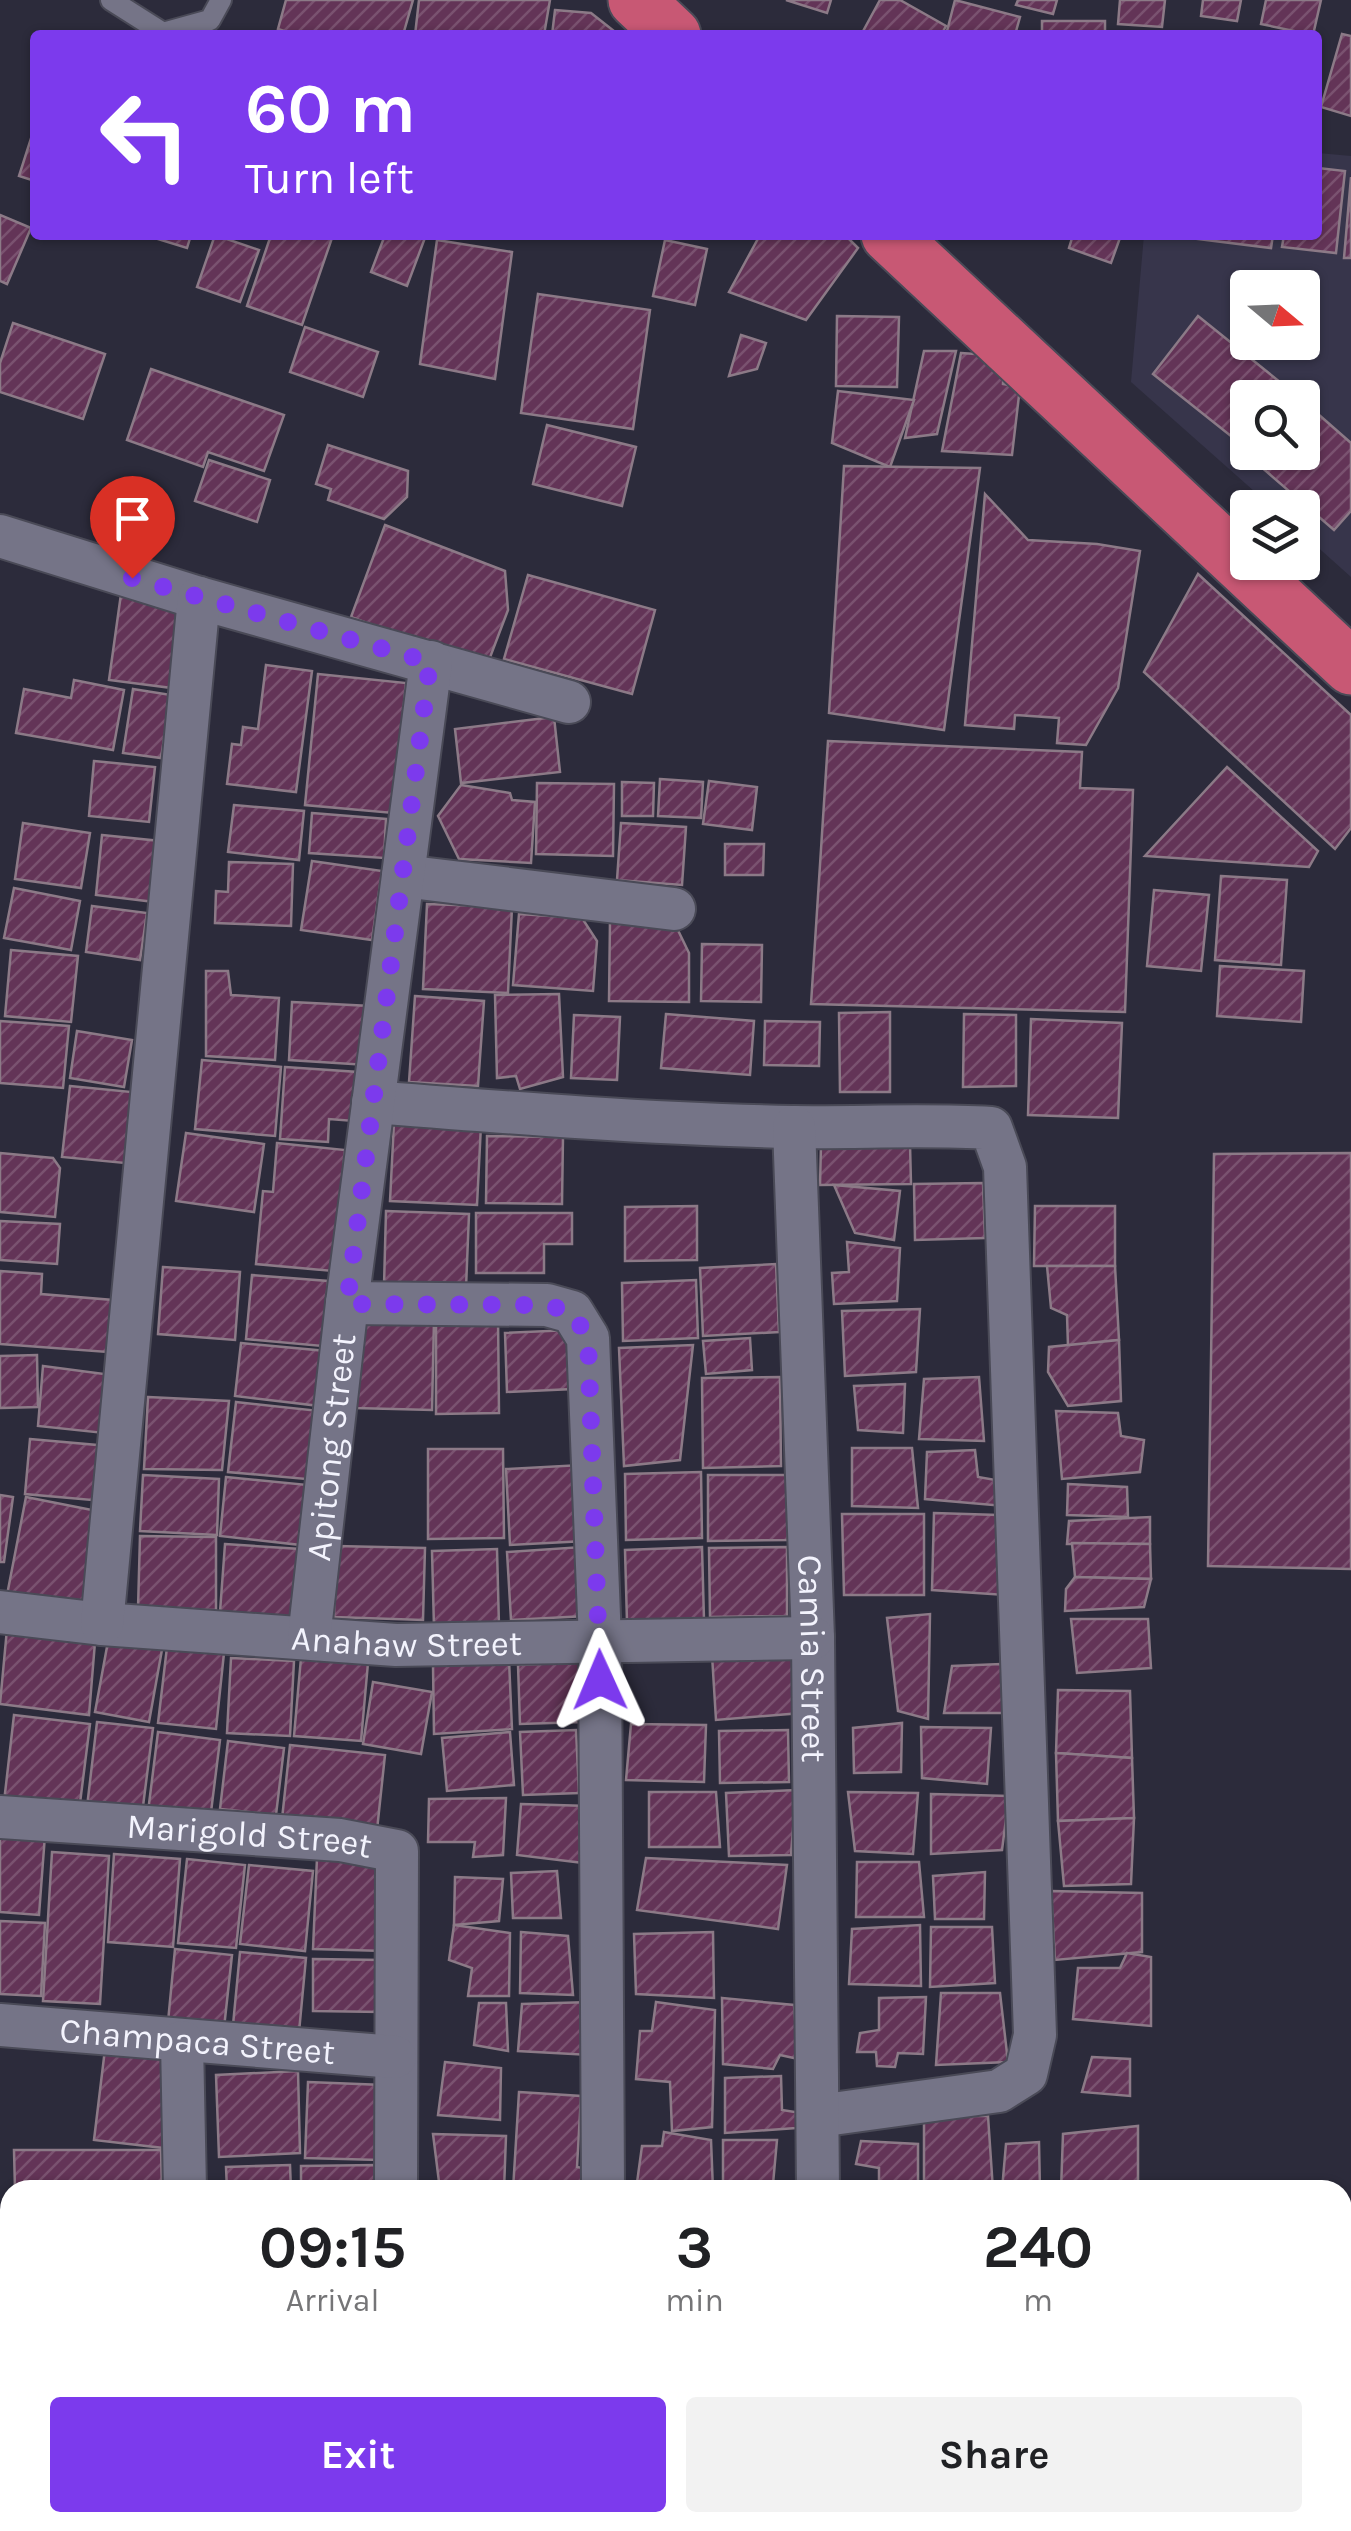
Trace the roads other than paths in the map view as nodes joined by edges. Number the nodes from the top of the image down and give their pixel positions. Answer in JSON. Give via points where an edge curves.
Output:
{"nodes":[{"id":1,"x":111,"y":0,"type":"edge"},
{"id":2,"x":220,"y":0,"type":"edge"},
{"id":3,"x":636,"y":0,"type":"edge"},
{"id":4,"x":157,"y":30,"type":"edge"},
{"id":5,"x":173,"y":30,"type":"edge"},
{"id":6,"x":669,"y":30,"type":"edge"},
{"id":7,"x":894,"y":240,"type":"edge"},
{"id":8,"x":0,"y":536,"type":"edge"},
{"id":9,"x":199,"y":598,"type":"junction"},
{"id":10,"x":430,"y":662,"type":"junction"},
{"id":11,"x":1351,"y":668,"type":"edge"},
{"id":12,"x":568,"y":702,"type":"dead end"},
{"id":13,"x":404,"y":876,"type":"junction"},
{"id":14,"x":674,"y":909,"type":"dead end"},
{"id":15,"x":373,"y":1102,"type":"junction"},
{"id":16,"x":794,"y":1127,"type":"junction"},
{"id":17,"x":347,"y":1304,"type":"junction"},
{"id":18,"x":0,"y":1612,"type":"edge"},
{"id":19,"x":102,"y":1624,"type":"junction"},
{"id":20,"x":309,"y":1638,"type":"junction"},
{"id":21,"x":813,"y":1638,"type":"junction"},
{"id":22,"x":600,"y":1641,"type":"junction"},
{"id":23,"x":0,"y":1817,"type":"edge"},
{"id":24,"x":0,"y":2025,"type":"edge"},
{"id":25,"x":182,"y":2042,"type":"junction"},
{"id":26,"x":395,"y":2057,"type":"junction"},
{"id":27,"x":818,"y":2116,"type":"junction"},
{"id":28,"x":185,"y":2180,"type":"edge"},
{"id":29,"x":396,"y":2180,"type":"edge"},
{"id":30,"x":603,"y":2180,"type":"edge"},
{"id":31,"x":818,"y":2180,"type":"edge"}],
"edges":[{"from":1,"to":4,"type":"lane"},
{"from":2,"to":5,"type":"lane","via":[[210,20]]},
{"from":3,"to":6,"type":"highway"},
{"from":7,"to":11,"type":"highway"},
{"from":8,"to":9,"type":"street"},
{"from":9,"to":10,"type":"street"},
{"from":9,"to":19,"type":"street"},
{"from":10,"to":12,"type":"street"},
{"from":10,"to":13,"type":"street","name":"Apitong Street"},
{"from":13,"to":14,"type":"street"},
{"from":13,"to":15,"type":"street","name":"Apitong Street"},
{"from":15,"to":16,"type":"street"},
{"from":15,"to":17,"type":"street","name":"Apitong Street"},
{"from":16,"to":21,"type":"street","name":"Camia Street"},
{"from":16,"to":27,"type":"street","via":[[991,1128],[1005,1167],[1035,2035],[1026,2074],[998,2090]]},
{"from":17,"to":20,"type":"street","name":"Apitong Street"},
{"from":17,"to":22,"type":"street","via":[[546,1305],[572,1312],[588,1338]]},
{"from":18,"to":19,"type":"street","name":"Anahaw Street"},
{"from":19,"to":20,"type":"street","name":"Anahaw Street"},
{"from":20,"to":22,"type":"street","name":"Anahaw Street","via":[[396,1644]]},
{"from":21,"to":22,"type":"street","name":"Anahaw Street"},
{"from":21,"to":27,"type":"street","name":"Camia Street"},
{"from":22,"to":30,"type":"street"},
{"from":23,"to":26,"type":"street","name":"Marigold Street","via":[[340,1840],[397,1851]]},
{"from":24,"to":25,"type":"street","name":"Champaca Street"},
{"from":25,"to":26,"type":"street","name":"Champaca Street"},
{"from":25,"to":28,"type":"street"},
{"from":26,"to":29,"type":"street","name":"Marigold Street"},
{"from":27,"to":31,"type":"street","name":"Camia Street"}]}
